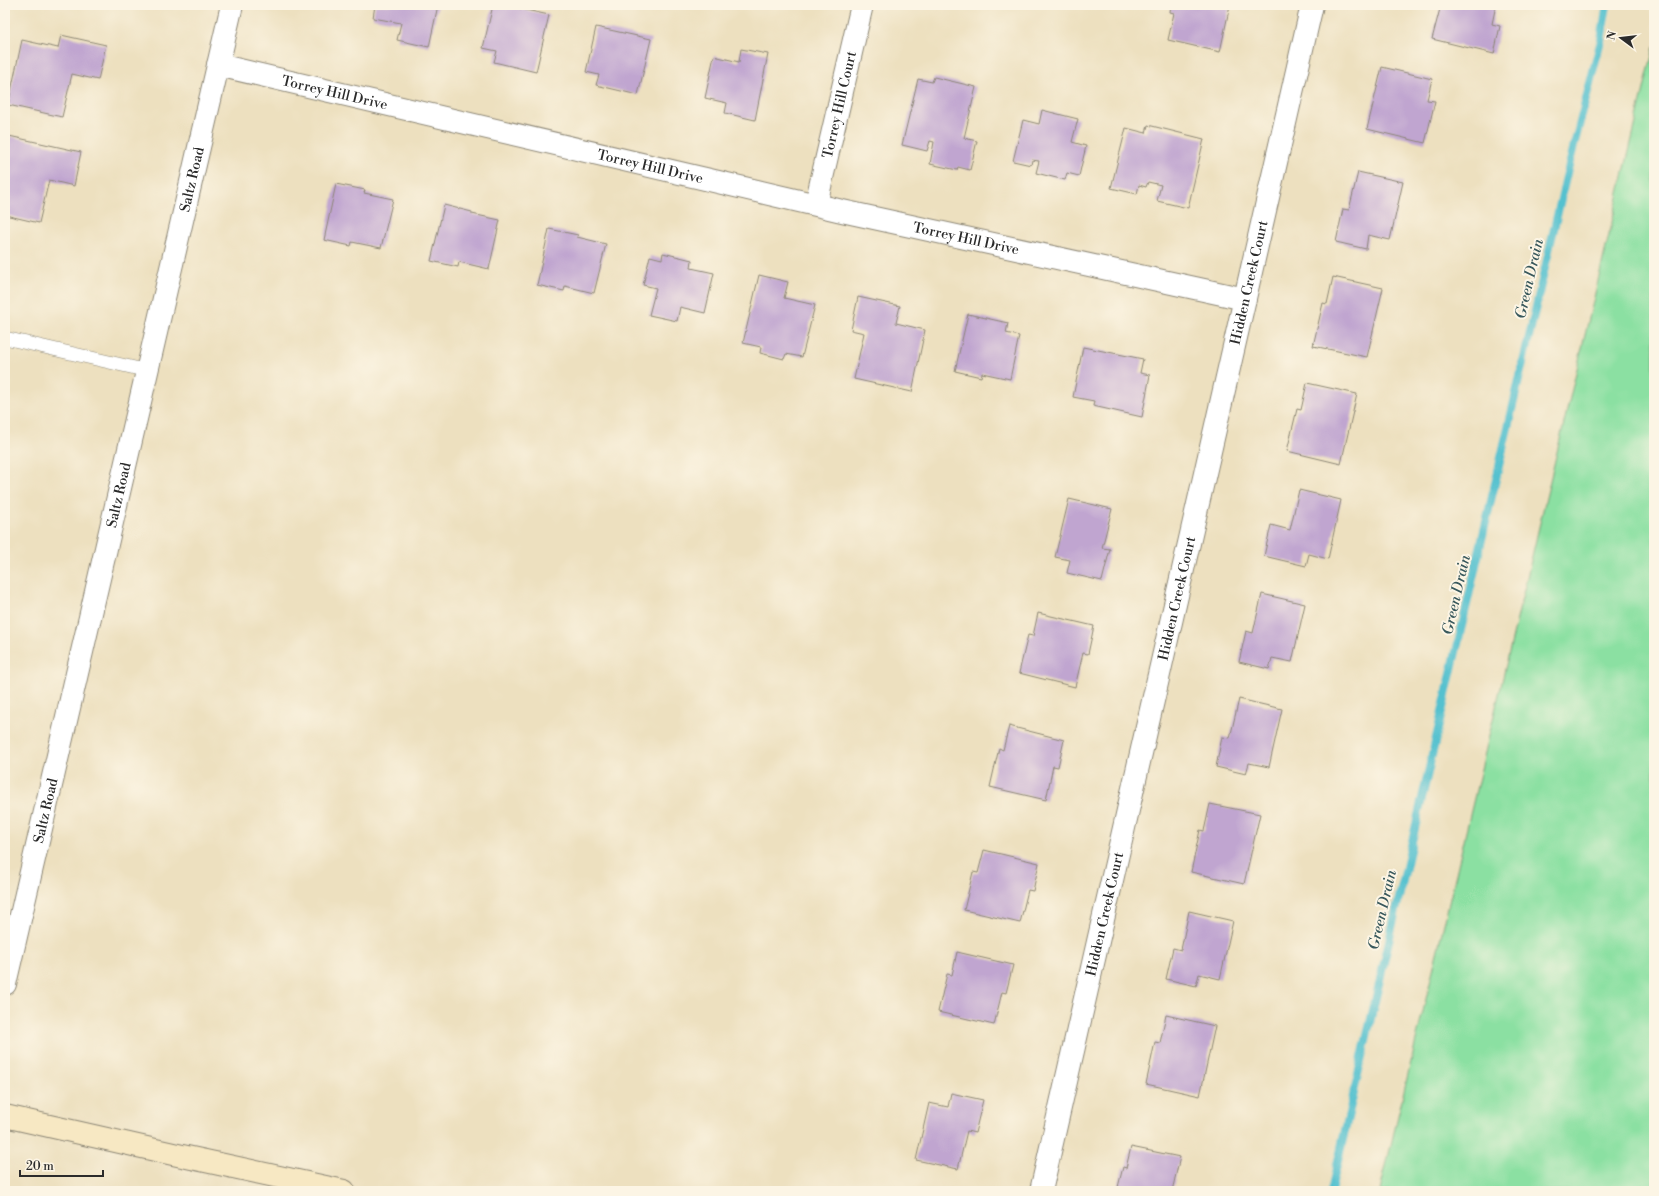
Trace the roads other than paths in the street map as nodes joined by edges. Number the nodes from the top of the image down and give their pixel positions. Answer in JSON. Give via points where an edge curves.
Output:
{"nodes":[{"id":1,"x":232,"y":5,"type":"edge"},
{"id":2,"x":862,"y":5,"type":"edge"},
{"id":3,"x":1312,"y":5,"type":"edge"},
{"id":4,"x":218,"y":65,"type":"junction"},
{"id":5,"x":816,"y":204,"type":"junction"},
{"id":6,"x":1245,"y":299,"type":"junction"},
{"id":7,"x":5,"y":338,"type":"edge"},
{"id":8,"x":148,"y":371,"type":"junction"},
{"id":9,"x":5,"y":984,"type":"edge"},
{"id":10,"x":5,"y":1116,"type":"edge"},
{"id":11,"x":344,"y":1191,"type":"edge"},
{"id":12,"x":1041,"y":1191,"type":"edge"}],
"edges":[{"from":1,"to":4,"type":"street","name":"Saltz Road"},
{"from":2,"to":5,"type":"street","name":"Torrey Hill Court"},
{"from":3,"to":6,"type":"street","name":"Hidden Creek Court"},
{"from":4,"to":5,"type":"street","name":"Torrey Hill Drive"},
{"from":4,"to":8,"type":"street","name":"Saltz Road"},
{"from":5,"to":6,"type":"street","name":"Torrey Hill Drive"},
{"from":6,"to":12,"type":"street","name":"Hidden Creek Court"},
{"from":7,"to":8,"type":"lane"},
{"from":8,"to":9,"type":"street","name":"Saltz Road"},
{"from":10,"to":11,"type":"main road"}]}
